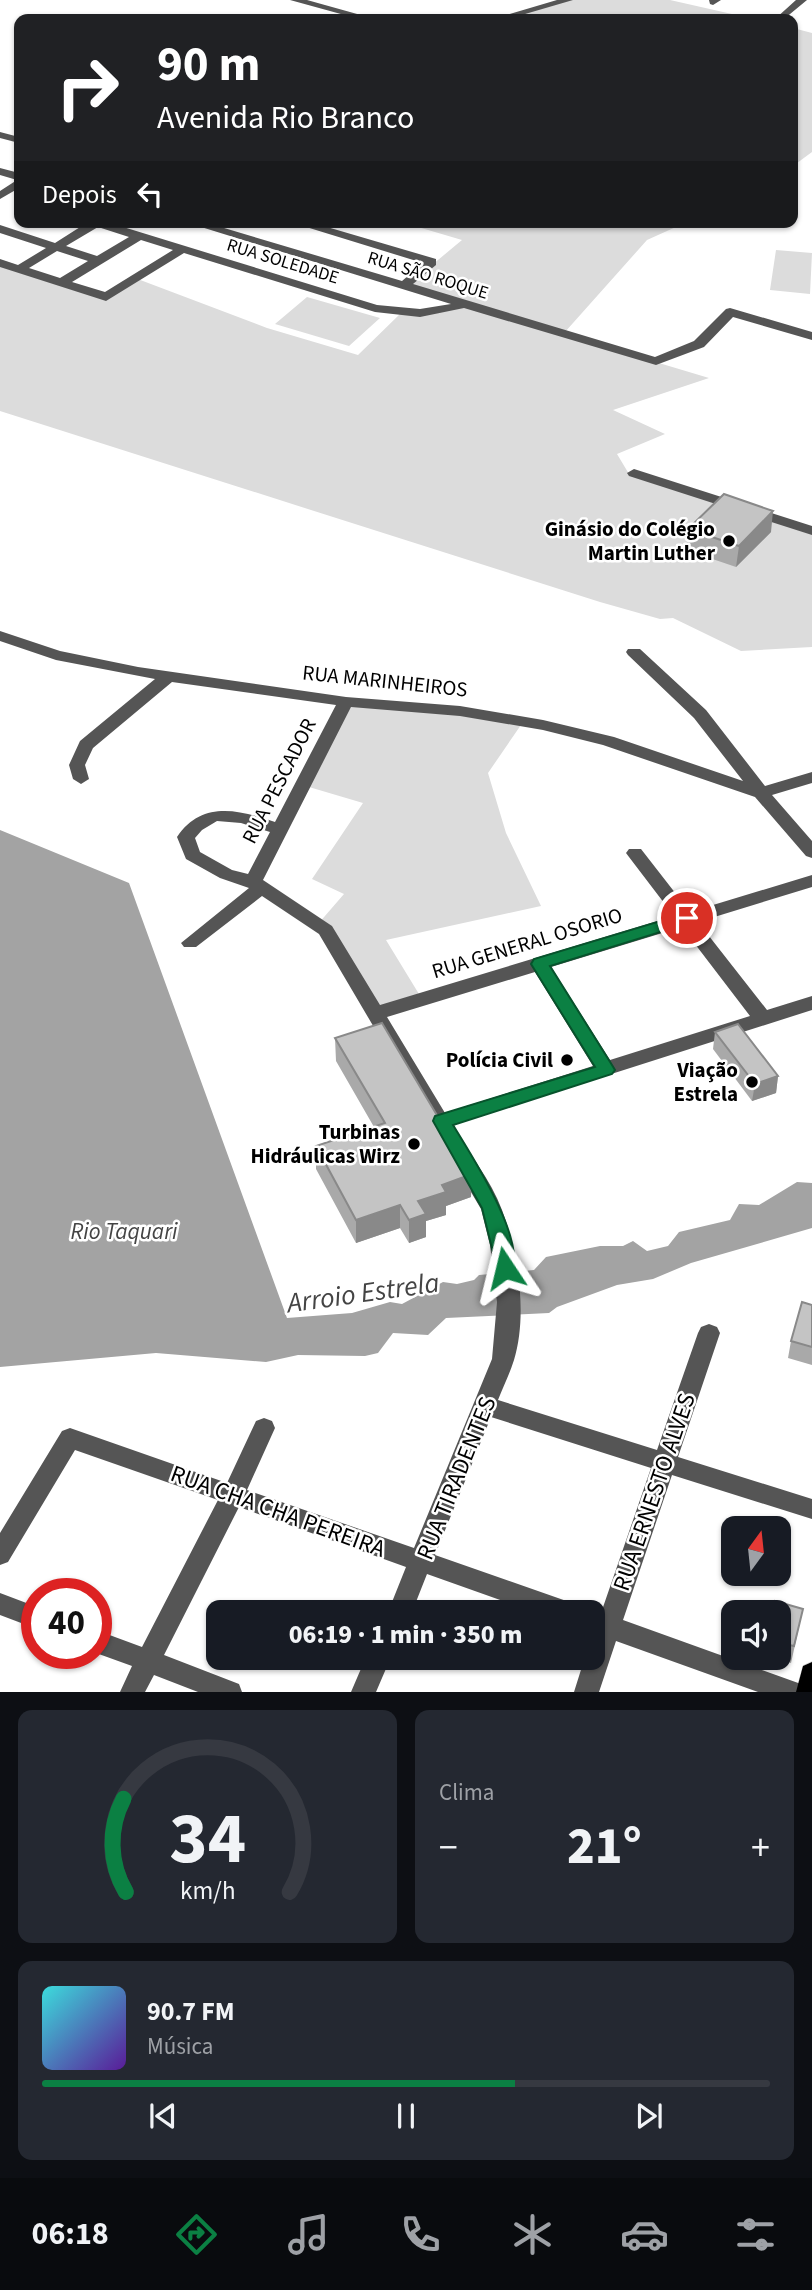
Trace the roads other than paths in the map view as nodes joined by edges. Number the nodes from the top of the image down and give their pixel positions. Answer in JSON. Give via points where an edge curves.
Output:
{"nodes":[{"id":1,"x":295,"y":0,"type":"edge"},
{"id":2,"x":568,"y":0,"type":"edge"},
{"id":3,"x":802,"y":0,"type":"edge"},
{"id":4,"x":350,"y":14,"type":"edge"},
{"id":5,"x":516,"y":14,"type":"edge"},
{"id":6,"x":784,"y":14,"type":"edge"},
{"id":7,"x":88,"y":228,"type":"edge"},
{"id":8,"x":113,"y":228,"type":"edge"},
{"id":9,"x":211,"y":228,"type":"edge"},
{"id":10,"x":316,"y":228,"type":"edge"},
{"id":11,"x":3,"y":233,"type":"edge"},
{"id":12,"x":139,"y":236,"type":"junction"},
{"id":13,"x":58,"y":247,"type":"junction"},
{"id":14,"x":183,"y":249,"type":"junction"},
{"id":15,"x":99,"y":261,"type":"junction"},
{"id":16,"x":0,"y":262,"type":"edge"},
{"id":17,"x":19,"y":269,"type":"junction"},
{"id":18,"x":61,"y":284,"type":"junction"},
{"id":19,"x":404,"y":286,"type":"junction"},
{"id":20,"x":463,"y":304,"type":"junction"},
{"id":21,"x":812,"y":335,"type":"edge"},
{"id":22,"x":634,"y":473,"type":"dead end"},
{"id":23,"x":812,"y":531,"type":"edge"},
{"id":24,"x":0,"y":636,"type":"edge"},
{"id":25,"x":634,"y":652,"type":"dead end"},
{"id":26,"x":169,"y":676,"type":"junction"},
{"id":27,"x":346,"y":702,"type":"junction"},
{"id":28,"x":812,"y":777,"type":"edge"},
{"id":29,"x":81,"y":779,"type":"dead end"},
{"id":30,"x":761,"y":793,"type":"junction"},
{"id":31,"x":280,"y":830,"type":"junction"},
{"id":32,"x":812,"y":852,"type":"edge"},
{"id":33,"x":635,"y":853,"type":"dead end"},
{"id":34,"x":812,"y":881,"type":"edge"},
{"id":35,"x":257,"y":885,"type":"junction"},
{"id":36,"x":687,"y":918,"type":"junction"},
{"id":37,"x":190,"y":943,"type":"dead end"},
{"id":38,"x":540,"y":964,"type":"junction"},
{"id":39,"x":812,"y":1003,"type":"edge"},
{"id":40,"x":377,"y":1013,"type":"junction"},
{"id":41,"x":763,"y":1019,"type":"junction"},
{"id":42,"x":606,"y":1070,"type":"junction"},
{"id":43,"x":442,"y":1121,"type":"junction"},
{"id":44,"x":709,"y":1333,"type":"dead end"},
{"id":45,"x":486,"y":1406,"type":"junction"},
{"id":46,"x":264,"y":1429,"type":"dead end"},
{"id":47,"x":664,"y":1462,"type":"junction"},
{"id":48,"x":234,"y":1493,"type":"junction"},
{"id":49,"x":812,"y":1509,"type":"edge"},
{"id":50,"x":0,"y":1553,"type":"edge"},
{"id":51,"x":422,"y":1562,"type":"junction"},
{"id":52,"x":405,"y":1600,"type":"edge"},
{"id":53,"x":531,"y":1600,"type":"edge"},
{"id":54,"x":0,"y":1604,"type":"edge"},
{"id":55,"x":21,"y":1612,"type":"edge"},
{"id":56,"x":605,"y":1614,"type":"edge"},
{"id":57,"x":605,"y":1625,"type":"edge"},
{"id":58,"x":112,"y":1647,"type":"edge"},
{"id":59,"x":146,"y":1660,"type":"junction"},
{"id":60,"x":373,"y":1670,"type":"edge"},
{"id":61,"x":591,"y":1670,"type":"edge"},
{"id":62,"x":812,"y":1674,"type":"edge"},
{"id":63,"x":132,"y":1692,"type":"edge"},
{"id":64,"x":230,"y":1692,"type":"edge"},
{"id":65,"x":363,"y":1692,"type":"edge"},
{"id":66,"x":586,"y":1692,"type":"edge"},
{"id":67,"x":792,"y":1692,"type":"edge"},
{"id":68,"x":808,"y":1692,"type":"edge"}],
"edges":[{"from":1,"to":4,"type":"street"},
{"from":2,"to":5,"type":"street"},
{"from":3,"to":6,"type":"street"},
{"from":7,"to":13,"type":"street"},
{"from":8,"to":12,"type":"street","name":"RUA SOLEDADE"},
{"from":9,"to":19,"type":"street","name":"RUA SÃO ROQUE"},
{"from":10,"to":19,"type":"street","via":[[432,262]]},
{"from":11,"to":13,"type":"street"},
{"from":12,"to":14,"type":"street","name":"RUA SOLEDADE"},
{"from":12,"to":15,"type":"street"},
{"from":13,"to":15,"type":"street"},
{"from":13,"to":17,"type":"street"},
{"from":14,"to":18,"type":"street","via":[[106,297]]},
{"from":14,"to":20,"type":"street","name":"RUA SOLEDADE","via":[[376,308],[414,315],[442,313]]},
{"from":15,"to":18,"type":"street"},
{"from":16,"to":17,"type":"street"},
{"from":17,"to":18,"type":"street"},
{"from":19,"to":20,"type":"street","name":"RUA SÃO ROQUE"},
{"from":20,"to":21,"type":"street","name":"RUA SÃO ROQUE","via":[[656,360],[699,344],[730,312]]},
{"from":22,"to":23,"type":"street"},
{"from":24,"to":26,"type":"street","name":"RUA MARINHEIROS","via":[[83,662]]},
{"from":25,"to":30,"type":"street","via":[[700,714]]},
{"from":26,"to":27,"type":"street","name":"RUA MARINHEIROS"},
{"from":26,"to":29,"type":"street","via":[[86,745],[77,765]]},
{"from":27,"to":30,"type":"street","name":"RUA MARINHEIROS","via":[[460,711],[542,725],[608,741]]},
{"from":27,"to":31,"type":"street","name":"RUA PESCADOR"},
{"from":28,"to":30,"type":"street"},
{"from":30,"to":32,"type":"street"},
{"from":31,"to":35,"type":"street","name":"RUA PESCADOR"},
{"from":31,"to":35,"type":"street","via":[[237,816],[215,815],[196,822],[186,837],[192,855]]},
{"from":33,"to":36,"type":"street"},
{"from":34,"to":36,"type":"street","name":"RUA GENERAL OSORIO"},
{"from":35,"to":37,"type":"street"},
{"from":35,"to":40,"type":"street","via":[[326,930]]},
{"from":36,"to":38,"type":"street","name":"RUA GENERAL OSORIO"},
{"from":36,"to":41,"type":"street"},
{"from":38,"to":40,"type":"street","name":"RUA GENERAL OSORIO"},
{"from":38,"to":42,"type":"street"},
{"from":39,"to":41,"type":"street"},
{"from":40,"to":43,"type":"street"},
{"from":41,"to":42,"type":"street"},
{"from":42,"to":43,"type":"street"},
{"from":43,"to":45,"type":"street","name":"RUA TIRADENTES","via":[[491,1208],[503,1249],[508,1341]]},
{"from":44,"to":47,"type":"street","name":"RUA ERNESTO ALVES"},
{"from":45,"to":47,"type":"street"},
{"from":45,"to":51,"type":"street","name":"RUA TIRADENTES"},
{"from":46,"to":48,"type":"street"},
{"from":47,"to":49,"type":"street"},
{"from":47,"to":56,"type":"street","name":"RUA ERNESTO ALVES"},
{"from":48,"to":50,"type":"street","name":"RUA CHA CHA PEREIRA","via":[[70,1438]]},
{"from":48,"to":51,"type":"street","name":"RUA CHA CHA PEREIRA"},
{"from":48,"to":59,"type":"street"},
{"from":51,"to":52,"type":"street","name":"RUA TIRADENTES"},
{"from":51,"to":53,"type":"street","name":"RUA CHA CHA PEREIRA"},
{"from":54,"to":55,"type":"street"},
{"from":57,"to":67,"type":"street"},
{"from":58,"to":59,"type":"street"},
{"from":59,"to":63,"type":"street"},
{"from":59,"to":64,"type":"street"},
{"from":60,"to":65,"type":"street"},
{"from":61,"to":66,"type":"street","name":"RUA ERNESTO ALVES"},
{"from":62,"to":68,"type":"main road"}]}
